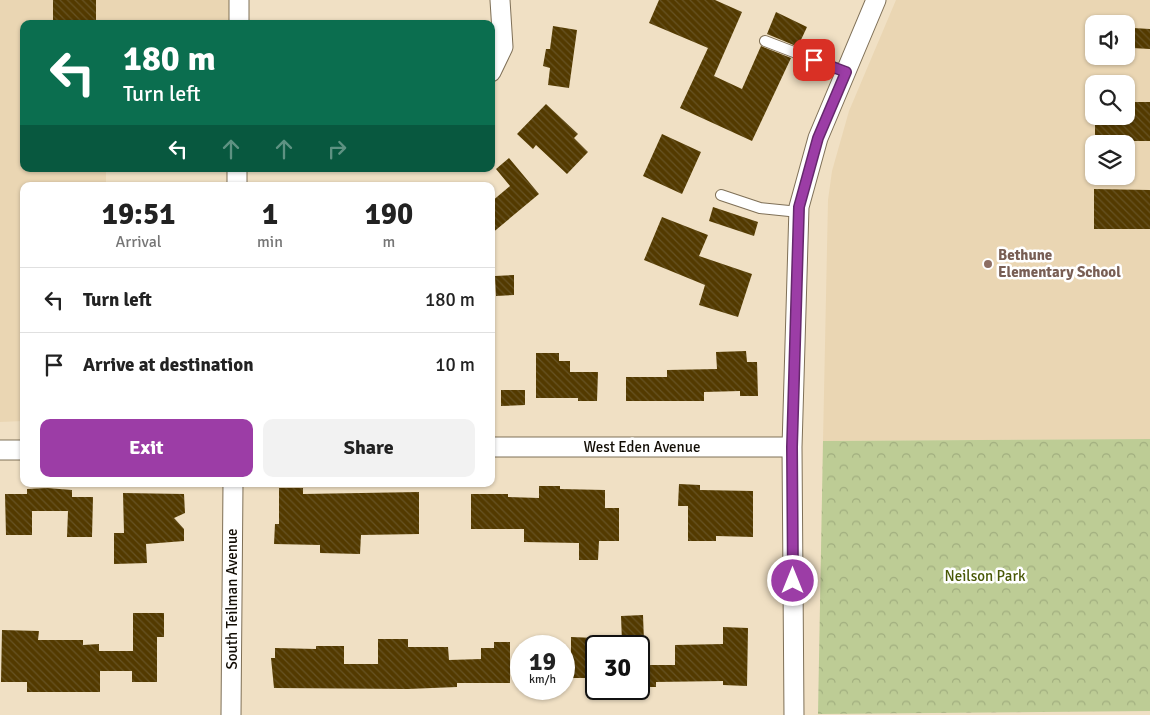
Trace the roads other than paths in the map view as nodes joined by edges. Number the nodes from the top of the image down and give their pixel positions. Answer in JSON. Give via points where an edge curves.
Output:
{"nodes":[{"id":1,"x":239,"y":0,"type":"edge"},
{"id":2,"x":500,"y":0,"type":"edge"},
{"id":3,"x":876,"y":0,"type":"edge"},
{"id":4,"x":239,"y":20,"type":"edge"},
{"id":5,"x":765,"y":42,"type":"dead end"},
{"id":6,"x":495,"y":64,"type":"edge"},
{"id":7,"x":846,"y":72,"type":"junction"},
{"id":8,"x":721,"y":195,"type":"dead end"},
{"id":9,"x":799,"y":212,"type":"junction"},
{"id":10,"x":495,"y":447,"type":"edge"},
{"id":11,"x":792,"y":447,"type":"junction"},
{"id":12,"x":0,"y":450,"type":"edge"},
{"id":13,"x":20,"y":450,"type":"edge"},
{"id":14,"x":233,"y":487,"type":"edge"},
{"id":15,"x":231,"y":715,"type":"edge"},
{"id":16,"x":794,"y":715,"type":"edge"}],
"edges":[{"from":1,"to":4,"type":"street"},
{"from":2,"to":6,"type":"street","via":[[504,47]]},
{"from":3,"to":7,"type":"street"},
{"from":5,"to":7,"type":"lane"},
{"from":7,"to":9,"type":"street","via":[[818,138]]},
{"from":8,"to":9,"type":"lane","via":[[760,208]]},
{"from":9,"to":11,"type":"street"},
{"from":10,"to":11,"type":"street","name":"West Eden Avenue"},
{"from":11,"to":16,"type":"street"},
{"from":12,"to":13,"type":"street"},
{"from":14,"to":15,"type":"street","name":"South Teilman Avenue"}]}
